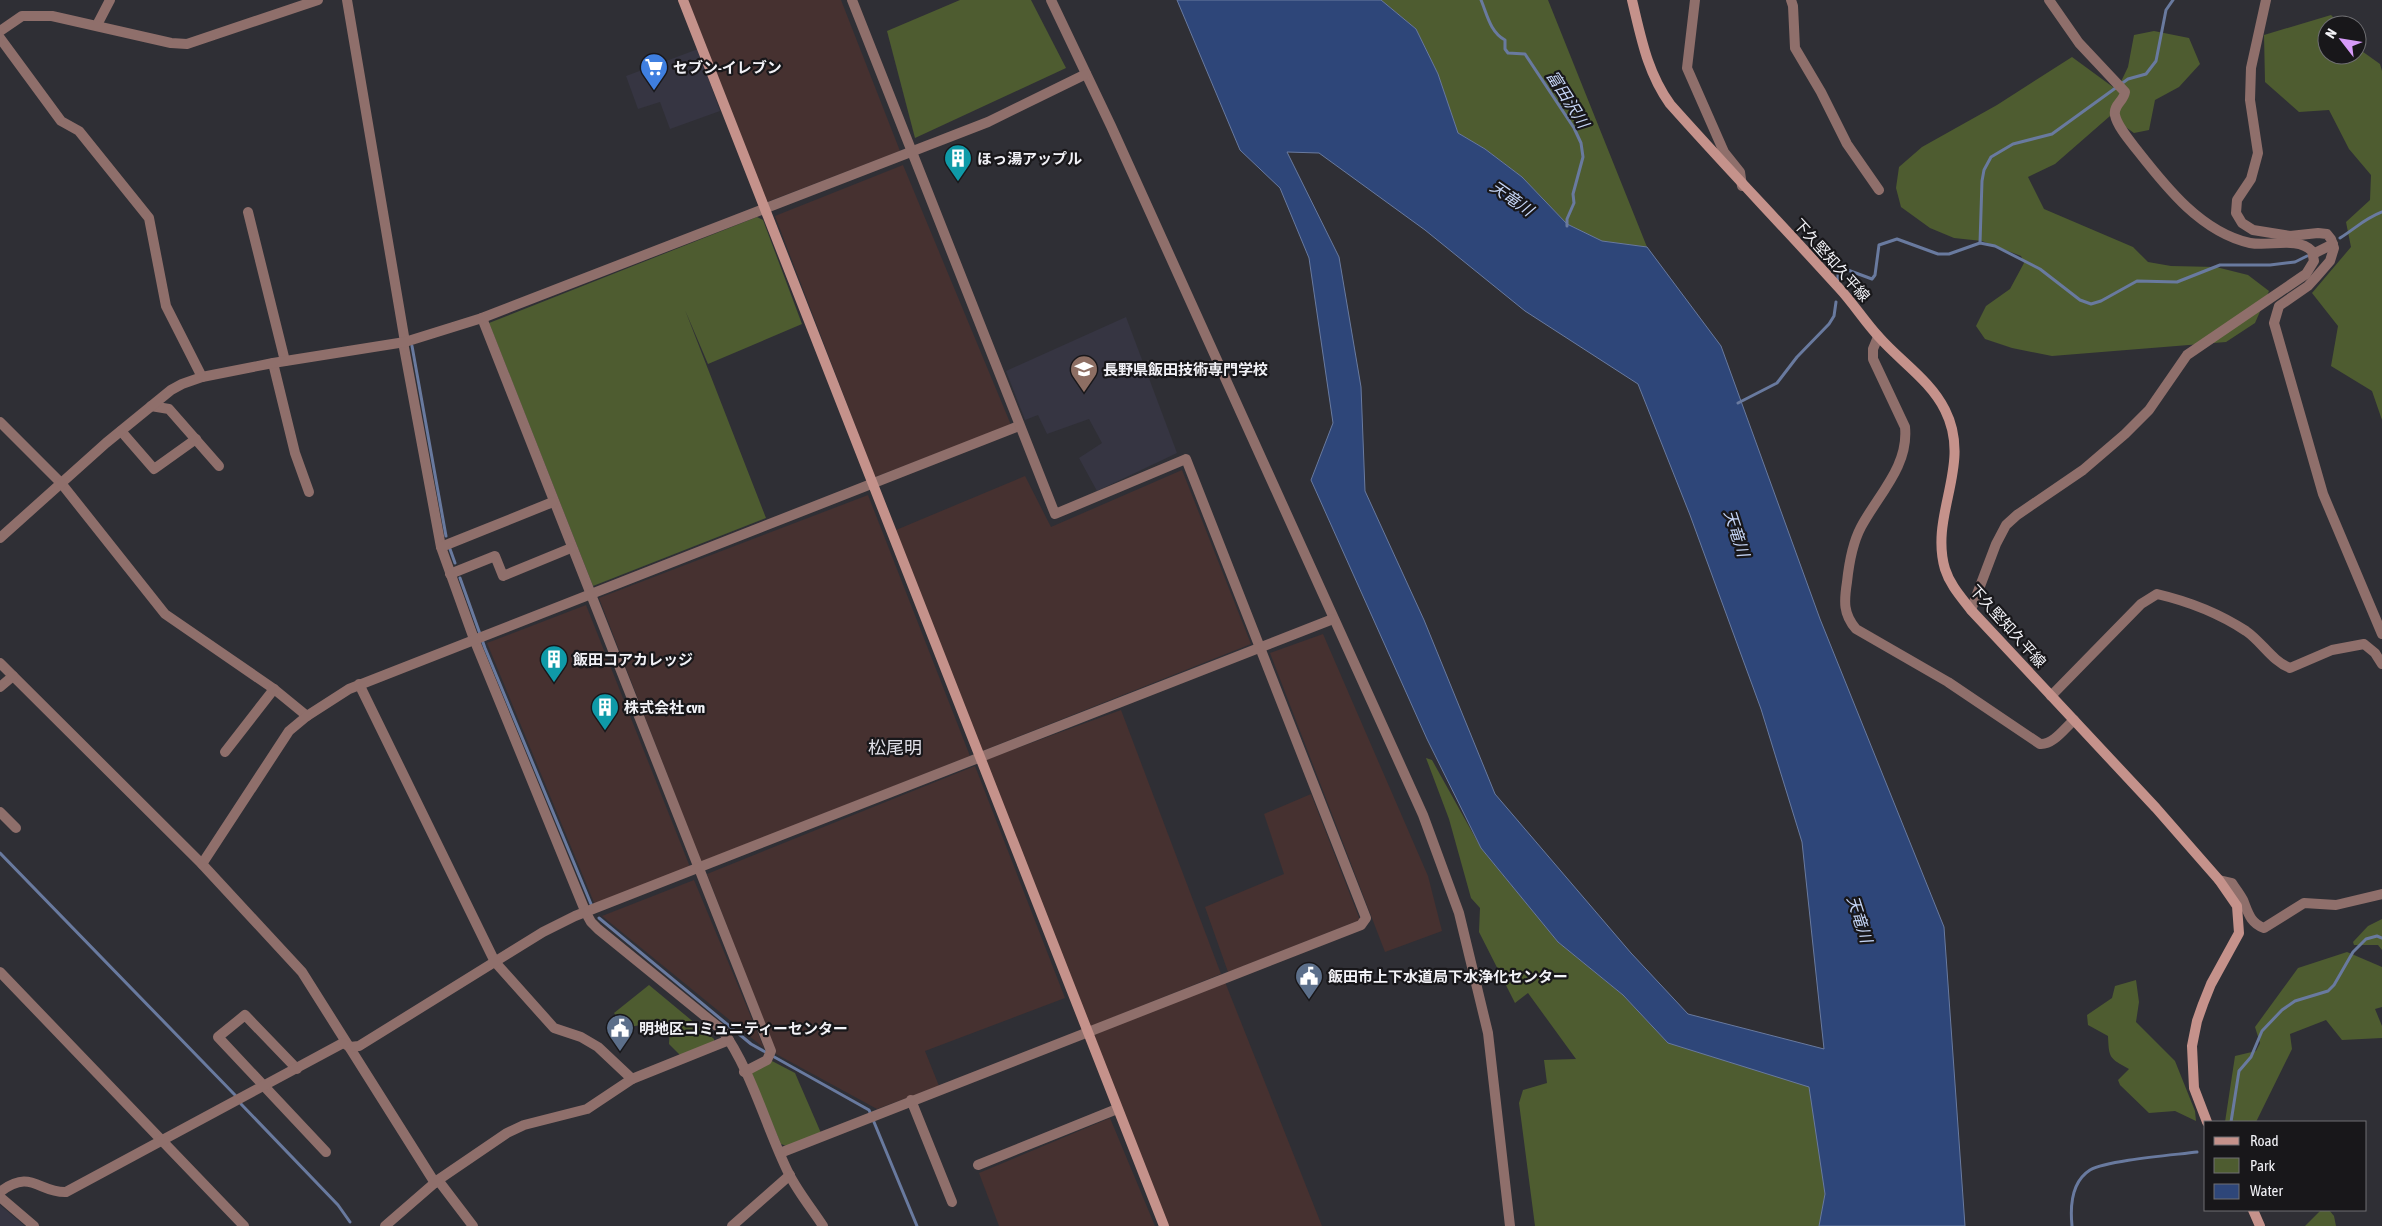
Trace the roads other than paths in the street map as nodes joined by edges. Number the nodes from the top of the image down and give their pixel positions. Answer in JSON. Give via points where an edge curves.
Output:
{"nodes":[{"id":1,"x":110,"y":0,"type":"edge"},
{"id":2,"x":318,"y":0,"type":"edge"},
{"id":3,"x":347,"y":0,"type":"edge"},
{"id":4,"x":683,"y":0,"type":"edge"},
{"id":5,"x":852,"y":0,"type":"edge"},
{"id":6,"x":1051,"y":0,"type":"edge"},
{"id":7,"x":1632,"y":0,"type":"edge"},
{"id":8,"x":1695,"y":0,"type":"edge"},
{"id":9,"x":1791,"y":0,"type":"edge"},
{"id":10,"x":2049,"y":0,"type":"edge"},
{"id":11,"x":2266,"y":0,"type":"edge"},
{"id":12,"x":97,"y":25,"type":"junction"},
{"id":13,"x":0,"y":31,"type":"edge"},
{"id":14,"x":0,"y":38,"type":"edge"},
{"id":15,"x":1086,"y":74,"type":"junction"},
{"id":16,"x":910,"y":152,"type":"junction"},
{"id":17,"x":1742,"y":186,"type":"junction"},
{"id":18,"x":1880,"y":190,"type":"dead end"},
{"id":19,"x":764,"y":208,"type":"junction"},
{"id":20,"x":248,"y":212,"type":"dead end"},
{"id":21,"x":2333,"y":244,"type":"junction"},
{"id":22,"x":2313,"y":254,"type":"junction"},
{"id":23,"x":482,"y":318,"type":"junction"},
{"id":24,"x":1878,"y":337,"type":"junction"},
{"id":25,"x":404,"y":342,"type":"junction"},
{"id":26,"x":285,"y":361,"type":"junction"},
{"id":27,"x":273,"y":363,"type":"junction"},
{"id":28,"x":202,"y":377,"type":"junction"},
{"id":29,"x":151,"y":406,"type":"junction"},
{"id":30,"x":0,"y":422,"type":"edge"},
{"id":31,"x":1019,"y":426,"type":"junction"},
{"id":32,"x":121,"y":431,"type":"junction"},
{"id":33,"x":196,"y":439,"type":"junction"},
{"id":34,"x":218,"y":466,"type":"dead end"},
{"id":35,"x":62,"y":483,"type":"junction"},
{"id":36,"x":872,"y":484,"type":"junction"},
{"id":37,"x":309,"y":492,"type":"dead end"},
{"id":38,"x":553,"y":502,"type":"junction"},
{"id":39,"x":0,"y":538,"type":"edge"},
{"id":40,"x":440,"y":547,"type":"junction"},
{"id":41,"x":571,"y":548,"type":"junction"},
{"id":42,"x":450,"y":574,"type":"junction"},
{"id":43,"x":590,"y":594,"type":"junction"},
{"id":44,"x":1971,"y":610,"type":"junction"},
{"id":45,"x":1333,"y":618,"type":"junction"},
{"id":46,"x":2382,"y":634,"type":"edge"},
{"id":47,"x":479,"y":638,"type":"junction"},
{"id":48,"x":1260,"y":648,"type":"junction"},
{"id":49,"x":0,"y":663,"type":"edge"},
{"id":50,"x":2382,"y":664,"type":"edge"},
{"id":51,"x":13,"y":676,"type":"junction"},
{"id":52,"x":359,"y":684,"type":"junction"},
{"id":53,"x":0,"y":687,"type":"edge"},
{"id":54,"x":274,"y":689,"type":"junction"},
{"id":55,"x":2051,"y":696,"type":"junction"},
{"id":56,"x":307,"y":716,"type":"junction"},
{"id":57,"x":2074,"y":720,"type":"junction"},
{"id":58,"x":225,"y":752,"type":"dead end"},
{"id":59,"x":980,"y":757,"type":"junction"},
{"id":60,"x":0,"y":812,"type":"edge"},
{"id":61,"x":16,"y":828,"type":"dead end"},
{"id":62,"x":202,"y":864,"type":"junction"},
{"id":63,"x":698,"y":868,"type":"junction"},
{"id":64,"x":2219,"y":880,"type":"junction"},
{"id":65,"x":2382,"y":894,"type":"edge"},
{"id":66,"x":586,"y":913,"type":"junction"},
{"id":67,"x":495,"y":962,"type":"junction"},
{"id":68,"x":0,"y":972,"type":"edge"},
{"id":69,"x":1087,"y":1033,"type":"junction"},
{"id":70,"x":729,"y":1040,"type":"junction"},
{"id":71,"x":350,"y":1047,"type":"junction"},
{"id":72,"x":297,"y":1069,"type":"junction"},
{"id":73,"x":744,"y":1072,"type":"junction"},
{"id":74,"x":632,"y":1079,"type":"junction"},
{"id":75,"x":264,"y":1086,"type":"junction"},
{"id":76,"x":911,"y":1100,"type":"junction"},
{"id":77,"x":1117,"y":1108,"type":"junction"},
{"id":78,"x":2207,"y":1121,"type":"edge"},
{"id":79,"x":162,"y":1141,"type":"junction"},
{"id":80,"x":326,"y":1152,"type":"dead end"},
{"id":81,"x":780,"y":1153,"type":"junction"},
{"id":82,"x":978,"y":1165,"type":"dead end"},
{"id":83,"x":790,"y":1175,"type":"junction"},
{"id":84,"x":436,"y":1182,"type":"junction"},
{"id":85,"x":0,"y":1192,"type":"edge"},
{"id":86,"x":0,"y":1197,"type":"edge"},
{"id":87,"x":952,"y":1202,"type":"dead end"},
{"id":88,"x":2253,"y":1211,"type":"edge"},
{"id":89,"x":34,"y":1226,"type":"edge"},
{"id":90,"x":244,"y":1226,"type":"edge"},
{"id":91,"x":385,"y":1226,"type":"edge"},
{"id":92,"x":473,"y":1226,"type":"edge"},
{"id":93,"x":732,"y":1226,"type":"edge"},
{"id":94,"x":823,"y":1226,"type":"edge"},
{"id":95,"x":1164,"y":1226,"type":"edge"},
{"id":96,"x":1510,"y":1226,"type":"edge"},
{"id":97,"x":2260,"y":1226,"type":"edge"}],
"edges":[{"from":1,"to":12,"type":"street"},
{"from":2,"to":12,"type":"street","via":[[187,44]]},
{"from":3,"to":25,"type":"street"},
{"from":4,"to":19,"type":"main road"},
{"from":5,"to":16,"type":"street"},
{"from":6,"to":15,"type":"street"},
{"from":7,"to":17,"type":"main road","name":"下久堅知久平線","via":[[1648,65],[1657,87]]},
{"from":8,"to":17,"type":"street","via":[[1687,68],[1724,152],[1740,172]]},
{"from":9,"to":18,"type":"street","via":[[1795,48],[1847,144]]},
{"from":10,"to":22,"type":"street","via":[[2079,43],[2124,90],[2124,98],[2115,108],[2114,116],[2153,171],[2187,207],[2221,232],[2235,238],[2250,243],[2303,244]]},
{"from":11,"to":21,"type":"street","via":[[2252,68],[2250,100],[2258,153],[2251,179],[2237,200],[2236,213],[2242,223],[2253,230],[2290,236],[2323,233],[2330,236]]},
{"from":12,"to":13,"type":"street","via":[[30,15],[17,18]]},
{"from":14,"to":28,"type":"street","via":[[61,120],[79,131],[149,218],[166,306]]},
{"from":15,"to":16,"type":"street","via":[[988,122]]},
{"from":15,"to":45,"type":"street"},
{"from":16,"to":19,"type":"street"},
{"from":16,"to":31,"type":"street"},
{"from":17,"to":24,"type":"main road","name":"下久堅知久平線","via":[[1846,296]]},
{"from":19,"to":23,"type":"street"},
{"from":19,"to":36,"type":"main road"},
{"from":20,"to":26,"type":"street"},
{"from":21,"to":22,"type":"street"},
{"from":21,"to":46,"type":"street","via":[[2330,261],[2308,286],[2279,306],[2274,323],[2322,494]]},
{"from":22,"to":44,"type":"street","via":[[2312,268],[2306,274],[2187,355],[2149,410],[2125,434],[2083,470],[2006,525]]},
{"from":23,"to":25,"type":"street"},
{"from":23,"to":38,"type":"street"},
{"from":24,"to":44,"type":"main road","name":"下久堅知久平線","via":[[1934,394],[1952,427],[1955,464],[1944,517],[1942,552],[1945,569],[1954,588]]},
{"from":24,"to":57,"type":"street","via":[[1873,359],[1905,427],[1907,439],[1888,487],[1861,527],[1851,551],[1846,590],[1847,618],[1856,629],[1945,680],[2040,744],[2051,742]]},
{"from":25,"to":26,"type":"street"},
{"from":25,"to":40,"type":"street"},
{"from":26,"to":27,"type":"street"},
{"from":27,"to":28,"type":"street"},
{"from":27,"to":37,"type":"street","via":[[295,453]]},
{"from":28,"to":29,"type":"street","via":[[182,384]]},
{"from":29,"to":32,"type":"street"},
{"from":29,"to":33,"type":"street","via":[[169,409]]},
{"from":30,"to":35,"type":"street"},
{"from":31,"to":36,"type":"street"},
{"from":31,"to":48,"type":"street","via":[[1055,514],[1186,459]]},
{"from":32,"to":33,"type":"street","via":[[154,469]]},
{"from":32,"to":35,"type":"street"},
{"from":33,"to":34,"type":"street"},
{"from":35,"to":39,"type":"street"},
{"from":35,"to":54,"type":"street","via":[[165,614]]},
{"from":36,"to":43,"type":"street"},
{"from":36,"to":59,"type":"main road"},
{"from":38,"to":40,"type":"street"},
{"from":38,"to":41,"type":"street"},
{"from":40,"to":42,"type":"street"},
{"from":41,"to":42,"type":"street","via":[[503,576],[494,556]]},
{"from":41,"to":43,"type":"street"},
{"from":42,"to":47,"type":"street"},
{"from":43,"to":47,"type":"street"},
{"from":43,"to":63,"type":"street"},
{"from":44,"to":55,"type":"main road","name":"下久堅知久平線"},
{"from":45,"to":48,"type":"street"},
{"from":45,"to":96,"type":"street","via":[[1423,815],[1459,913],[1488,1033]]},
{"from":47,"to":52,"type":"street"},
{"from":47,"to":66,"type":"street"},
{"from":48,"to":59,"type":"street"},
{"from":48,"to":69,"type":"street","via":[[1366,918],[1361,925]]},
{"from":49,"to":51,"type":"street"},
{"from":50,"to":55,"type":"street","via":[[2364,644],[2332,650],[2290,668],[2280,664],[2246,631],[2179,599],[2156,594],[2141,604]]},
{"from":51,"to":53,"type":"street"},
{"from":51,"to":62,"type":"street"},
{"from":52,"to":56,"type":"street"},
{"from":52,"to":67,"type":"street"},
{"from":54,"to":56,"type":"street"},
{"from":54,"to":58,"type":"street"},
{"from":55,"to":57,"type":"main road","name":"下久堅知久平線"},
{"from":56,"to":62,"type":"street","via":[[289,731]]},
{"from":57,"to":64,"type":"main road","name":"下久堅知久平線"},
{"from":59,"to":63,"type":"street"},
{"from":59,"to":69,"type":"main road"},
{"from":60,"to":61,"type":"street"},
{"from":62,"to":71,"type":"street","via":[[302,972]]},
{"from":63,"to":66,"type":"street"},
{"from":63,"to":73,"type":"street","via":[[769,1057]]},
{"from":64,"to":65,"type":"street","via":[[2232,883],[2250,918],[2264,928],[2304,903],[2336,905]]},
{"from":64,"to":78,"type":"main road","name":"下久堅知久平線","via":[[2236,906],[2239,933],[2203,1004],[2192,1046],[2194,1088]]},
{"from":66,"to":67,"type":"street","via":[[544,932]]},
{"from":66,"to":70,"type":"street","via":[[598,929],[722,1030]]},
{"from":67,"to":71,"type":"street","via":[[358,1046]]},
{"from":67,"to":74,"type":"street","via":[[554,1028],[598,1047]]},
{"from":68,"to":79,"type":"street"},
{"from":69,"to":76,"type":"street"},
{"from":69,"to":77,"type":"main road"},
{"from":70,"to":73,"type":"street"},
{"from":70,"to":74,"type":"street"},
{"from":71,"to":72,"type":"street","via":[[343,1043]]},
{"from":71,"to":84,"type":"street"},
{"from":72,"to":75,"type":"street"},
{"from":72,"to":75,"type":"street","via":[[245,1016],[218,1037]]},
{"from":73,"to":81,"type":"street"},
{"from":74,"to":84,"type":"street","via":[[587,1108],[524,1125],[507,1133]]},
{"from":75,"to":79,"type":"street"},
{"from":75,"to":80,"type":"street"},
{"from":76,"to":81,"type":"street"},
{"from":76,"to":87,"type":"street"},
{"from":77,"to":82,"type":"street"},
{"from":77,"to":95,"type":"main road"},
{"from":79,"to":85,"type":"street","via":[[66,1192],[26,1182],[9,1185]]},
{"from":79,"to":90,"type":"street"},
{"from":81,"to":83,"type":"street"},
{"from":83,"to":93,"type":"street"},
{"from":83,"to":94,"type":"street"},
{"from":84,"to":91,"type":"street"},
{"from":84,"to":92,"type":"street"},
{"from":86,"to":89,"type":"street"},
{"from":88,"to":97,"type":"main road"}]}
